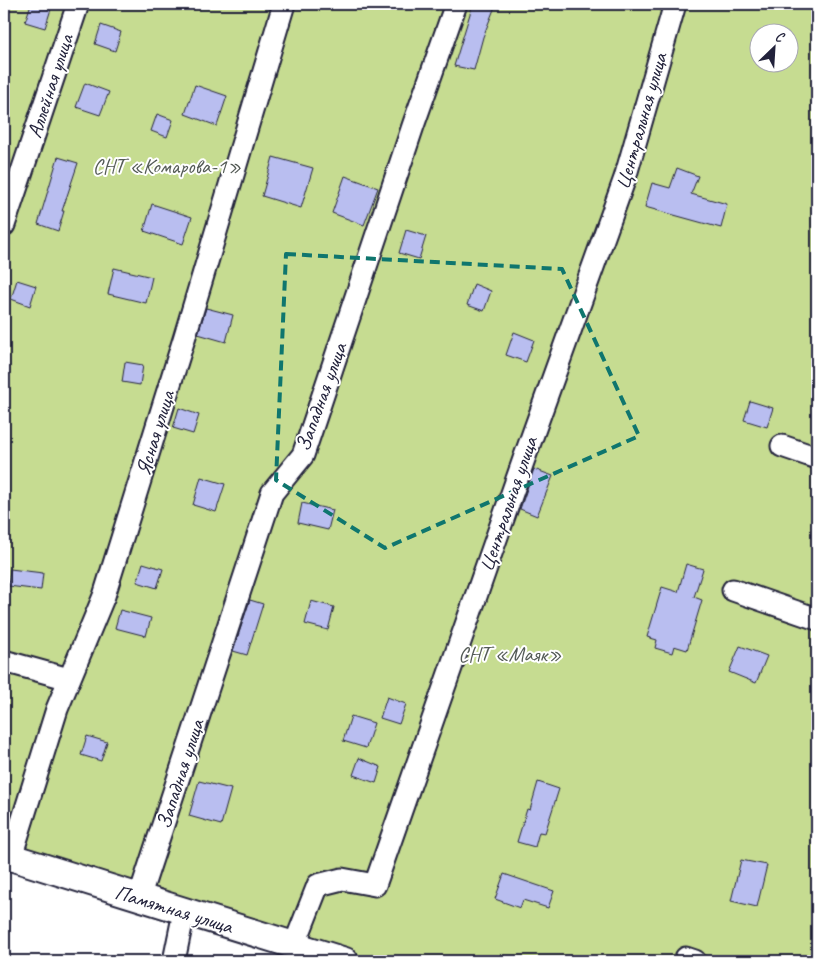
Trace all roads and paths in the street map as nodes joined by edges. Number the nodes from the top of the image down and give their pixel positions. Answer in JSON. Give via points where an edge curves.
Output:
{"nodes":[{"id":1,"x":78,"y":4,"type":"edge"},
{"id":2,"x":284,"y":4,"type":"edge"},
{"id":3,"x":456,"y":4,"type":"edge"},
{"id":4,"x":675,"y":4,"type":"edge"},
{"id":5,"x":4,"y":225,"type":"edge"},
{"id":6,"x":782,"y":446,"type":"dead end"},
{"id":7,"x":817,"y":458,"type":"edge"},
{"id":8,"x":733,"y":590,"type":"dead end"},
{"id":9,"x":817,"y":618,"type":"edge"},
{"id":10,"x":4,"y":661,"type":"edge"},
{"id":11,"x":69,"y":679,"type":"junction"},
{"id":12,"x":8,"y":856,"type":"edge"},
{"id":13,"x":139,"y":898,"type":"junction"},
{"id":14,"x":184,"y":912,"type":"junction"},
{"id":15,"x":294,"y":946,"type":"junction"},
{"id":16,"x":174,"y":961,"type":"edge"},
{"id":17,"x":345,"y":961,"type":"edge"}],
"edges":[{"from":1,"to":5,"type":"street","name":"Аллейная улица"},
{"from":2,"to":11,"type":"street","name":"Ясная улица","via":[[104,596]]},
{"from":3,"to":13,"type":"street","name":"Западная улица","via":[[303,455],[272,493]]},
{"from":4,"to":15,"type":"street","name":"Центральная улица","via":[[625,178],[375,885],[342,878],[318,886]]},
{"from":6,"to":7,"type":"street"},
{"from":8,"to":9,"type":"street"},
{"from":10,"to":11,"type":"street"},
{"from":11,"to":12,"type":"street","name":"Ясная улица"},
{"from":12,"to":13,"type":"street","name":"Памятная улица"},
{"from":13,"to":14,"type":"street","name":"Памятная улица"},
{"from":14,"to":15,"type":"street","name":"Памятная улица"},
{"from":14,"to":16,"type":"street"},
{"from":15,"to":17,"type":"street","name":"Памятная улица"}]}
